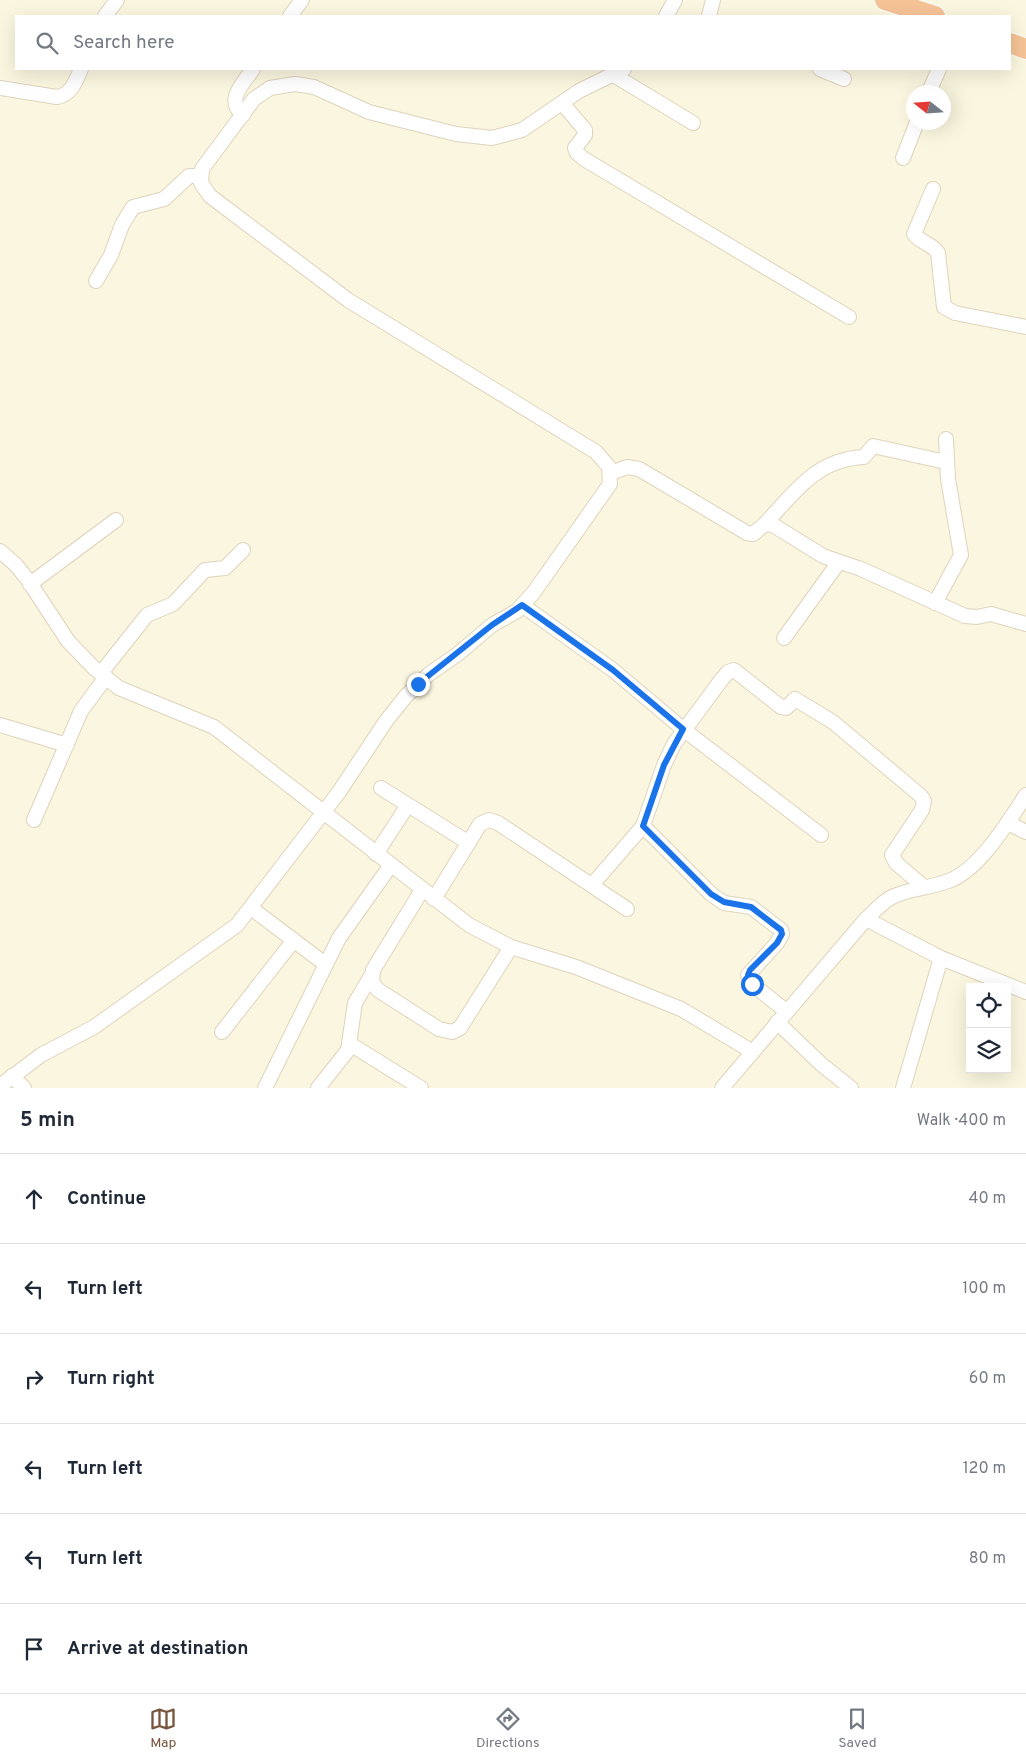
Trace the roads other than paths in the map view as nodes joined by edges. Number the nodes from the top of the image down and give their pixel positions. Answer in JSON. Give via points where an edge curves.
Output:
{"nodes":[{"id":1,"x":117,"y":0,"type":"edge"},
{"id":2,"x":302,"y":0,"type":"edge"},
{"id":3,"x":675,"y":0,"type":"edge"},
{"id":4,"x":713,"y":0,"type":"edge"},
{"id":5,"x":885,"y":0,"type":"edge"},
{"id":6,"x":106,"y":15,"type":"edge"},
{"id":7,"x":291,"y":15,"type":"edge"},
{"id":8,"x":667,"y":15,"type":"edge"},
{"id":9,"x":709,"y":15,"type":"edge"},
{"id":10,"x":932,"y":15,"type":"edge"},
{"id":11,"x":1011,"y":42,"type":"edge"},
{"id":12,"x":1026,"y":49,"type":"edge"},
{"id":13,"x":81,"y":70,"type":"edge"},
{"id":14,"x":252,"y":70,"type":"edge"},
{"id":15,"x":822,"y":70,"type":"edge"},
{"id":16,"x":939,"y":70,"type":"edge"},
{"id":17,"x":618,"y":71,"type":"edge"},
{"id":18,"x":844,"y":79,"type":"dead end"},
{"id":19,"x":932,"y":85,"type":"edge"},
{"id":20,"x":0,"y":88,"type":"edge"},
{"id":21,"x":562,"y":103,"type":"junction"},
{"id":22,"x":243,"y":115,"type":"junction"},
{"id":23,"x":693,"y":123,"type":"dead end"},
{"id":24,"x":914,"y":130,"type":"edge"},
{"id":25,"x":903,"y":158,"type":"dead end"},
{"id":26,"x":200,"y":176,"type":"junction"},
{"id":27,"x":933,"y":189,"type":"dead end"},
{"id":28,"x":96,"y":280,"type":"dead end"},
{"id":29,"x":849,"y":317,"type":"dead end"},
{"id":30,"x":1026,"y":327,"type":"edge"},
{"id":31,"x":946,"y":439,"type":"dead end"},
{"id":32,"x":946,"y":462,"type":"junction"},
{"id":33,"x":611,"y":473,"type":"junction"},
{"id":34,"x":116,"y":520,"type":"dead end"},
{"id":35,"x":764,"y":525,"type":"junction"},
{"id":36,"x":243,"y":550,"type":"dead end"},
{"id":37,"x":0,"y":551,"type":"edge"},
{"id":38,"x":839,"y":562,"type":"junction"},
{"id":39,"x":30,"y":584,"type":"junction"},
{"id":40,"x":935,"y":603,"type":"junction"},
{"id":41,"x":522,"y":605,"type":"junction"},
{"id":42,"x":1026,"y":624,"type":"edge"},
{"id":43,"x":784,"y":638,"type":"dead end"},
{"id":44,"x":103,"y":675,"type":"junction"},
{"id":45,"x":0,"y":725,"type":"edge"},
{"id":46,"x":683,"y":729,"type":"junction"},
{"id":47,"x":67,"y":745,"type":"junction"},
{"id":48,"x":381,"y":788,"type":"dead end"},
{"id":49,"x":1026,"y":796,"type":"edge"},
{"id":50,"x":408,"y":805,"type":"junction"},
{"id":51,"x":324,"y":813,"type":"junction"},
{"id":52,"x":34,"y":820,"type":"dead end"},
{"id":53,"x":1008,"y":823,"type":"junction"},
{"id":54,"x":643,"y":826,"type":"junction"},
{"id":55,"x":1026,"y":832,"type":"edge"},
{"id":56,"x":821,"y":835,"type":"dead end"},
{"id":57,"x":469,"y":843,"type":"junction"},
{"id":58,"x":376,"y":854,"type":"junction"},
{"id":59,"x":390,"y":865,"type":"junction"},
{"id":60,"x":592,"y":886,"type":"junction"},
{"id":61,"x":924,"y":888,"type":"junction"},
{"id":62,"x":422,"y":890,"type":"junction"},
{"id":63,"x":434,"y":899,"type":"junction"},
{"id":64,"x":252,"y":908,"type":"junction"},
{"id":65,"x":627,"y":909,"type":"dead end"},
{"id":66,"x":866,"y":919,"type":"junction"},
{"id":67,"x":294,"y":940,"type":"junction"},
{"id":68,"x":511,"y":948,"type":"junction"},
{"id":69,"x":941,"y":958,"type":"junction"},
{"id":70,"x":325,"y":964,"type":"junction"},
{"id":71,"x":371,"y":976,"type":"junction"},
{"id":72,"x":1026,"y":992,"type":"edge"},
{"id":73,"x":786,"y":1011,"type":"junction"},
{"id":74,"x":777,"y":1022,"type":"junction"},
{"id":75,"x":222,"y":1032,"type":"dead end"},
{"id":76,"x":350,"y":1044,"type":"junction"},
{"id":77,"x":753,"y":1052,"type":"junction"},
{"id":78,"x":12,"y":1076,"type":"junction"},
{"id":79,"x":0,"y":1086,"type":"edge"},
{"id":80,"x":727,"y":1086,"type":"edge"},
{"id":81,"x":24,"y":1088,"type":"edge"},
{"id":82,"x":266,"y":1088,"type":"edge"},
{"id":83,"x":318,"y":1088,"type":"edge"},
{"id":84,"x":421,"y":1088,"type":"edge"},
{"id":85,"x":851,"y":1088,"type":"edge"},
{"id":86,"x":903,"y":1088,"type":"edge"}],
"edges":[{"from":1,"to":6,"type":"street"},
{"from":2,"to":7,"type":"street"},
{"from":3,"to":8,"type":"street"},
{"from":4,"to":9,"type":"street"},
{"from":5,"to":10,"type":"highway"},
{"from":11,"to":12,"type":"highway"},
{"from":13,"to":20,"type":"street","via":[[71,90],[57,98]]},
{"from":14,"to":22,"type":"street","via":[[234,101]]},
{"from":15,"to":18,"type":"street"},
{"from":16,"to":19,"type":"street"},
{"from":17,"to":21,"type":"street"},
{"from":17,"to":23,"type":"street"},
{"from":21,"to":22,"type":"street","via":[[522,130],[481,138],[369,112],[327,92],[295,84],[261,92]]},
{"from":21,"to":29,"type":"street","via":[[586,132],[576,145],[575,150],[580,156]]},
{"from":22,"to":26,"type":"street"},
{"from":24,"to":25,"type":"street"},
{"from":26,"to":28,"type":"street","via":[[189,176],[164,198],[133,207]]},
{"from":26,"to":33,"type":"street","via":[[210,196],[348,300],[596,452]]},
{"from":27,"to":30,"type":"street","via":[[914,234],[938,252],[944,307],[955,313]]},
{"from":31,"to":32,"type":"street"},
{"from":32,"to":35,"type":"street","via":[[873,446],[864,457],[840,459],[812,474]]},
{"from":32,"to":40,"type":"street","via":[[961,555]]},
{"from":33,"to":35,"type":"street","via":[[627,468],[643,471],[747,533],[753,534]]},
{"from":33,"to":41,"type":"street","via":[[610,484],[600,500]]},
{"from":34,"to":39,"type":"street"},
{"from":35,"to":38,"type":"street","via":[[773,525],[822,556]]},
{"from":36,"to":44,"type":"street","via":[[225,568],[204,570],[173,604],[147,615]]},
{"from":37,"to":39,"type":"street"},
{"from":38,"to":40,"type":"street"},
{"from":38,"to":43,"type":"street"},
{"from":39,"to":44,"type":"street","via":[[68,641]]},
{"from":40,"to":42,"type":"street","via":[[965,616],[991,614]]},
{"from":41,"to":46,"type":"street","via":[[613,670]]},
{"from":41,"to":51,"type":"street","via":[[429,674],[406,696],[386,720]]},
{"from":44,"to":47,"type":"street","via":[[87,700]]},
{"from":44,"to":51,"type":"street","via":[[119,688],[214,727]]},
{"from":45,"to":47,"type":"street"},
{"from":46,"to":54,"type":"street","via":[[664,765]]},
{"from":46,"to":56,"type":"street"},
{"from":46,"to":61,"type":"street","via":[[725,675],[734,670],[781,707],[786,708],[793,700],[798,700],[833,722],[924,801],[922,810],[892,850],[896,863]]},
{"from":47,"to":52,"type":"street"},
{"from":48,"to":50,"type":"street"},
{"from":49,"to":53,"type":"street"},
{"from":50,"to":57,"type":"street"},
{"from":50,"to":58,"type":"street"},
{"from":51,"to":58,"type":"street"},
{"from":51,"to":64,"type":"street"},
{"from":53,"to":55,"type":"street"},
{"from":53,"to":61,"type":"street","via":[[973,865],[950,881]]},
{"from":54,"to":60,"type":"street"},
{"from":54,"to":73,"type":"street","via":[[711,894],[724,902],[751,907],[781,930],[777,943],[748,975],[752,984]]},
{"from":57,"to":60,"type":"street","via":[[480,824],[494,821]]},
{"from":57,"to":63,"type":"street"},
{"from":58,"to":59,"type":"street"},
{"from":59,"to":62,"type":"street"},
{"from":59,"to":70,"type":"street","via":[[339,938]]},
{"from":60,"to":65,"type":"street"},
{"from":61,"to":66,"type":"street","via":[[891,898]]},
{"from":62,"to":63,"type":"street"},
{"from":62,"to":71,"type":"street"},
{"from":63,"to":68,"type":"street","via":[[484,934]]},
{"from":64,"to":67,"type":"street"},
{"from":64,"to":78,"type":"street","via":[[237,925],[94,1027],[41,1055]]},
{"from":66,"to":69,"type":"street"},
{"from":66,"to":73,"type":"street"},
{"from":67,"to":70,"type":"street"},
{"from":67,"to":75,"type":"street"},
{"from":68,"to":71,"type":"street","via":[[460,1028],[452,1032],[439,1028],[378,990]]},
{"from":68,"to":77,"type":"street","via":[[576,967],[681,1009]]},
{"from":69,"to":72,"type":"street"},
{"from":69,"to":86,"type":"street"},
{"from":70,"to":82,"type":"street"},
{"from":71,"to":76,"type":"street","via":[[355,1003]]},
{"from":73,"to":74,"type":"street"},
{"from":74,"to":77,"type":"street"},
{"from":74,"to":85,"type":"street"},
{"from":76,"to":83,"type":"street"},
{"from":76,"to":84,"type":"street"},
{"from":77,"to":80,"type":"street"},
{"from":78,"to":79,"type":"street"},
{"from":78,"to":81,"type":"street"}]}
